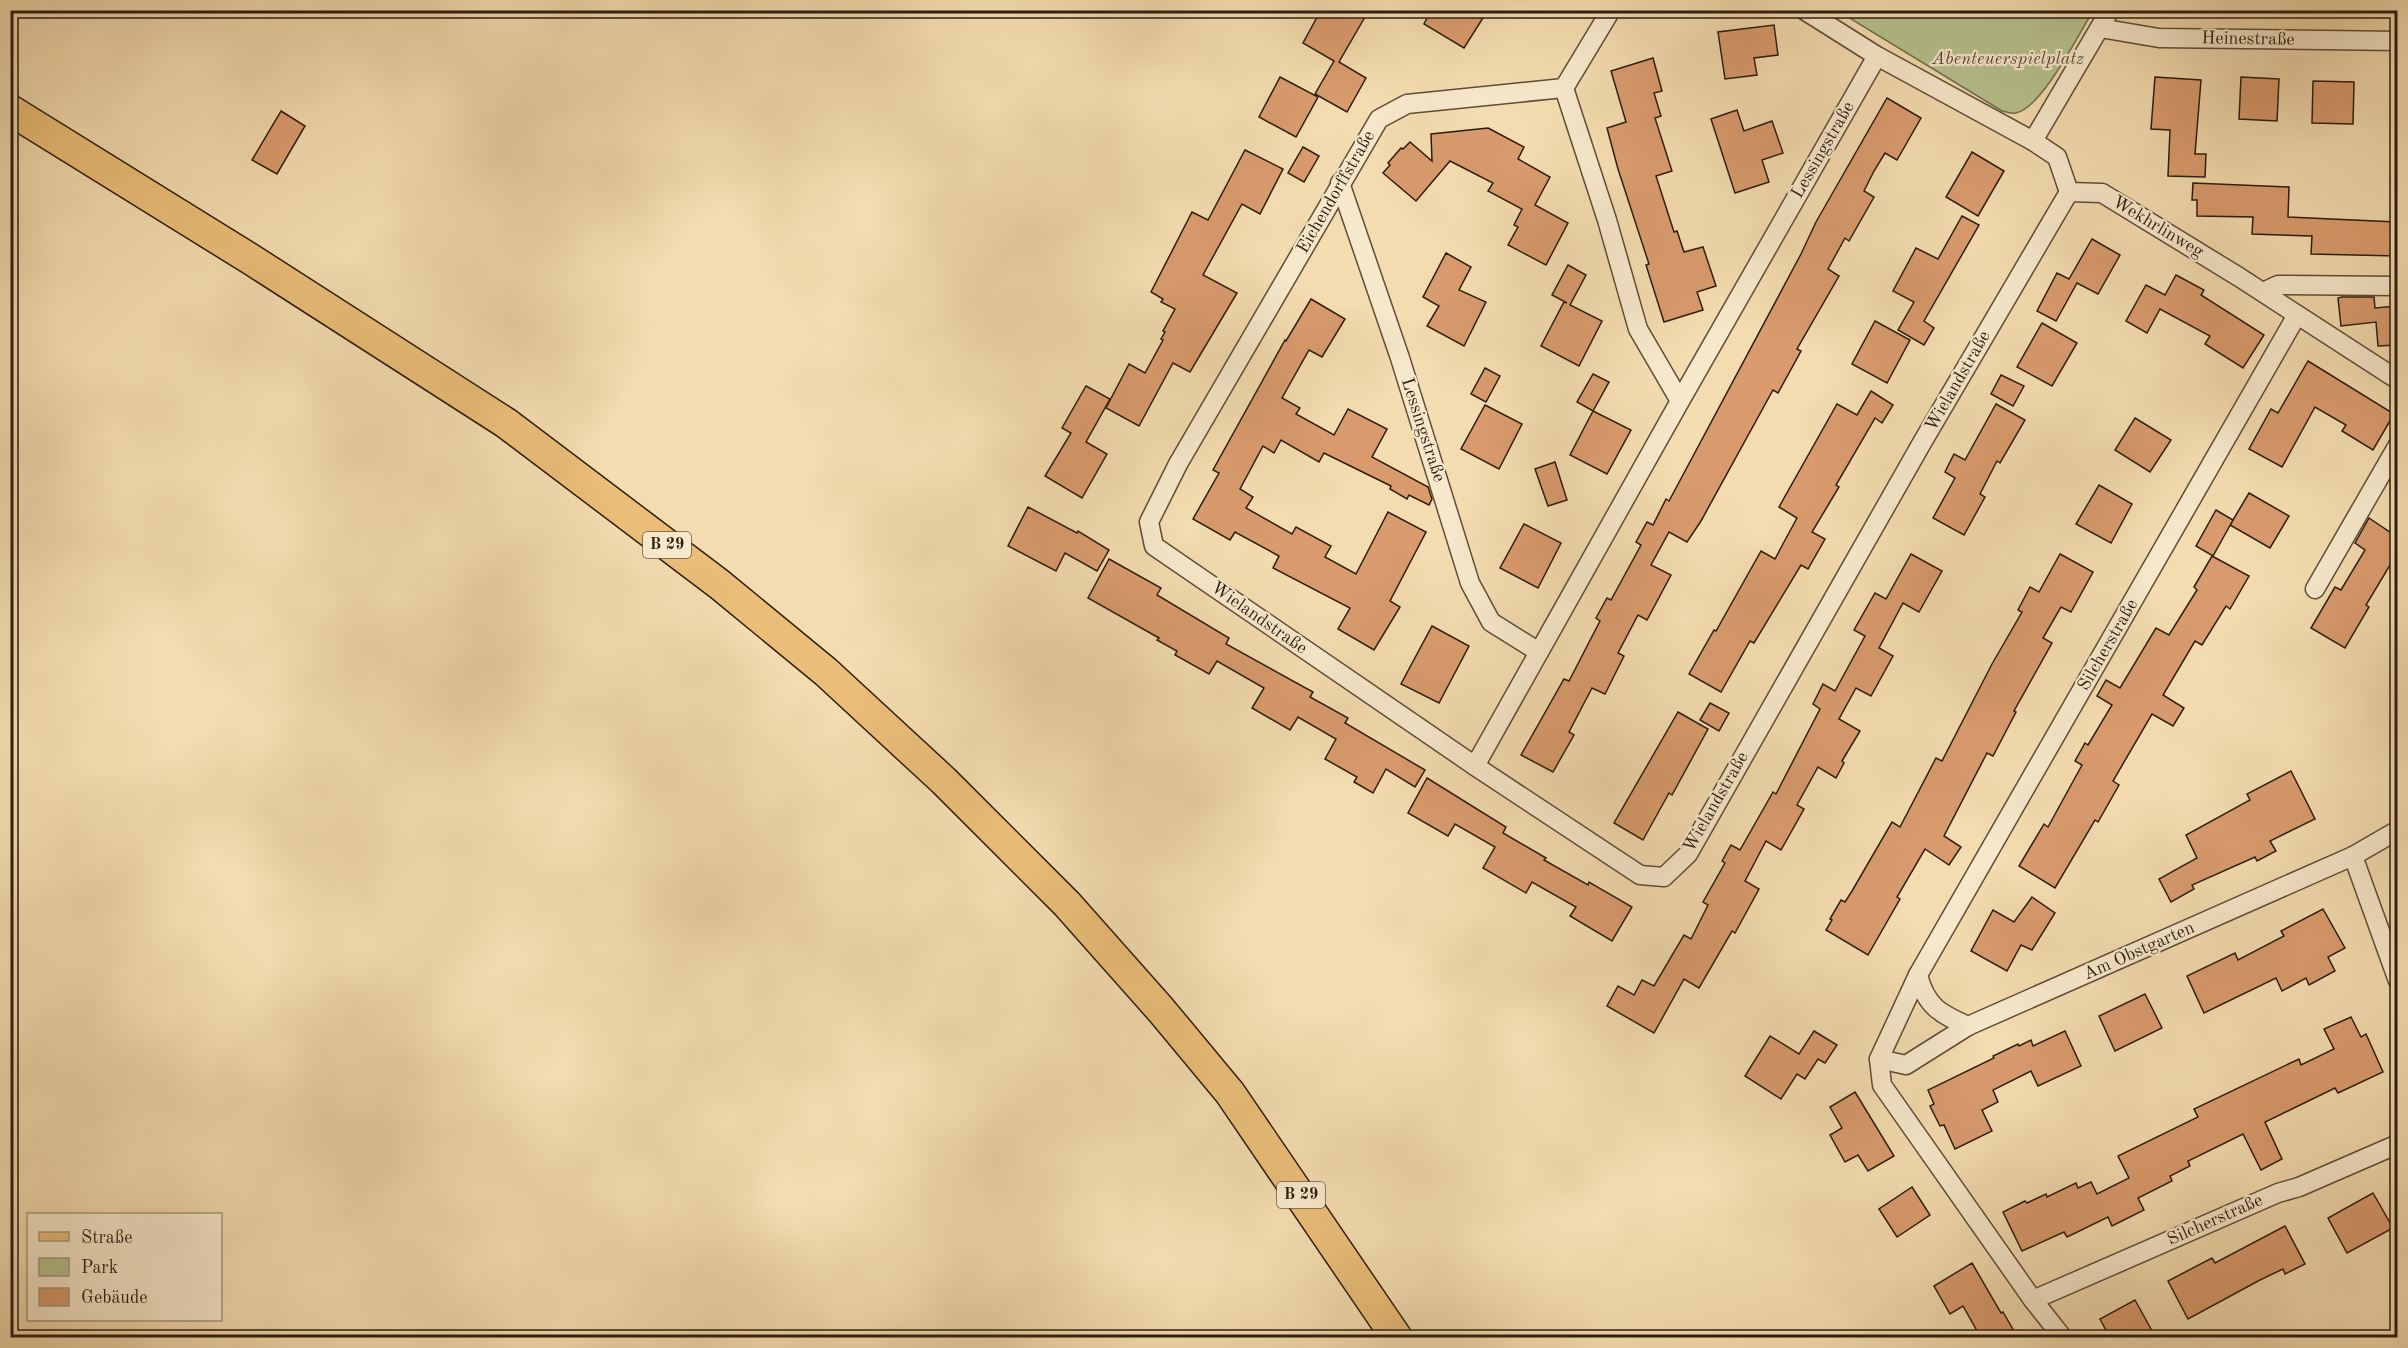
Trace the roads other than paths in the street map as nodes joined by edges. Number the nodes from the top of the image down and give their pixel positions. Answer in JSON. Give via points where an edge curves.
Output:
{"nodes":[{"id":1,"x":1611,"y":10,"type":"edge"},
{"id":2,"x":1804,"y":10,"type":"edge"},
{"id":3,"x":2109,"y":10,"type":"edge"},
{"id":4,"x":2100,"y":28,"type":"junction"},
{"id":5,"x":2397,"y":41,"type":"edge"},
{"id":6,"x":1877,"y":56,"type":"junction"},
{"id":7,"x":1564,"y":88,"type":"junction"},
{"id":8,"x":10,"y":110,"type":"edge"},
{"id":9,"x":2032,"y":141,"type":"junction"},
{"id":10,"x":1340,"y":183,"type":"junction"},
{"id":11,"x":2069,"y":192,"type":"junction"},
{"id":12,"x":2397,"y":286,"type":"edge"},
{"id":13,"x":2263,"y":292,"type":"junction"},
{"id":14,"x":2297,"y":315,"type":"junction"},
{"id":15,"x":2397,"y":380,"type":"edge"},
{"id":16,"x":1680,"y":401,"type":"junction"},
{"id":17,"x":2397,"y":445,"type":"edge"},
{"id":18,"x":1172,"y":478,"type":"joint"},
{"id":19,"x":2315,"y":589,"type":"dead end"},
{"id":20,"x":1539,"y":652,"type":"junction"},
{"id":21,"x":1475,"y":766,"type":"junction"},
{"id":22,"x":2397,"y":830,"type":"edge"},
{"id":23,"x":2353,"y":856,"type":"junction"},
{"id":24,"x":1918,"y":975,"type":"junction"},
{"id":25,"x":2397,"y":981,"type":"edge"},
{"id":26,"x":1968,"y":1026,"type":"junction"},
{"id":27,"x":1879,"y":1059,"type":"junction"},
{"id":28,"x":2397,"y":1144,"type":"edge"},
{"id":29,"x":2033,"y":1300,"type":"junction"},
{"id":30,"x":1397,"y":1338,"type":"edge"},
{"id":31,"x":2063,"y":1338,"type":"edge"}],
"edges":[{"from":1,"to":7,"type":"street"},
{"from":2,"to":6,"type":"street"},
{"from":3,"to":4,"type":"street"},
{"from":4,"to":5,"type":"street","name":"Heinestraße","via":[[2159,38]]},
{"from":4,"to":9,"type":"street"},
{"from":6,"to":9,"type":"street"},
{"from":6,"to":16,"type":"street","name":"Lessingstraße"},
{"from":7,"to":10,"type":"street","name":"Eichendorffstraße","via":[[1407,104],[1379,118]]},
{"from":7,"to":16,"type":"street","via":[[1638,329]]},
{"from":8,"to":30,"type":"main road","number":"B 29","via":[[506,423],[719,584],[826,672],[944,781],[1067,904],[1161,1010],[1230,1093]]},
{"from":9,"to":11,"type":"street","via":[[2057,157]]},
{"from":10,"to":18,"type":"street","name":"Eichendorffstraße"},
{"from":10,"to":20,"type":"street","name":"Lessingstraße","via":[[1401,358],[1470,583],[1491,622]]},
{"from":11,"to":13,"type":"street","name":"Wekhrlinweg","via":[[2102,193]]},
{"from":11,"to":21,"type":"street","name":"Wielandstraße","via":[[1688,854],[1664,877],[1640,875]]},
{"from":12,"to":13,"type":"street","via":[[2278,285]]},
{"from":13,"to":14,"type":"street","name":"Wekhrlinweg"},
{"from":14,"to":15,"type":"street","name":"Wekhrlinweg"},
{"from":14,"to":24,"type":"street","name":"Silcherstraße"},
{"from":16,"to":20,"type":"street","name":"Lessingstraße"},
{"from":17,"to":19,"type":"street"},
{"from":18,"to":21,"type":"street","name":"Wielandstraße","via":[[1149,522],[1154,546]]},
{"from":20,"to":21,"type":"street","name":"Lessingstraße"},
{"from":22,"to":23,"type":"street","name":"Am Obstgarten"},
{"from":23,"to":25,"type":"street"},
{"from":23,"to":26,"type":"street","name":"Am Obstgarten"},
{"from":24,"to":26,"type":"street","via":[[1923,993],[1940,1013]]},
{"from":24,"to":27,"type":"street","name":"Silcherstraße"},
{"from":26,"to":27,"type":"street","name":"Am Obstgarten","via":[[1906,1065]]},
{"from":27,"to":29,"type":"street","via":[[1882,1085]]},
{"from":28,"to":29,"type":"street","name":"Silcherstraße"},
{"from":29,"to":31,"type":"street"}]}
